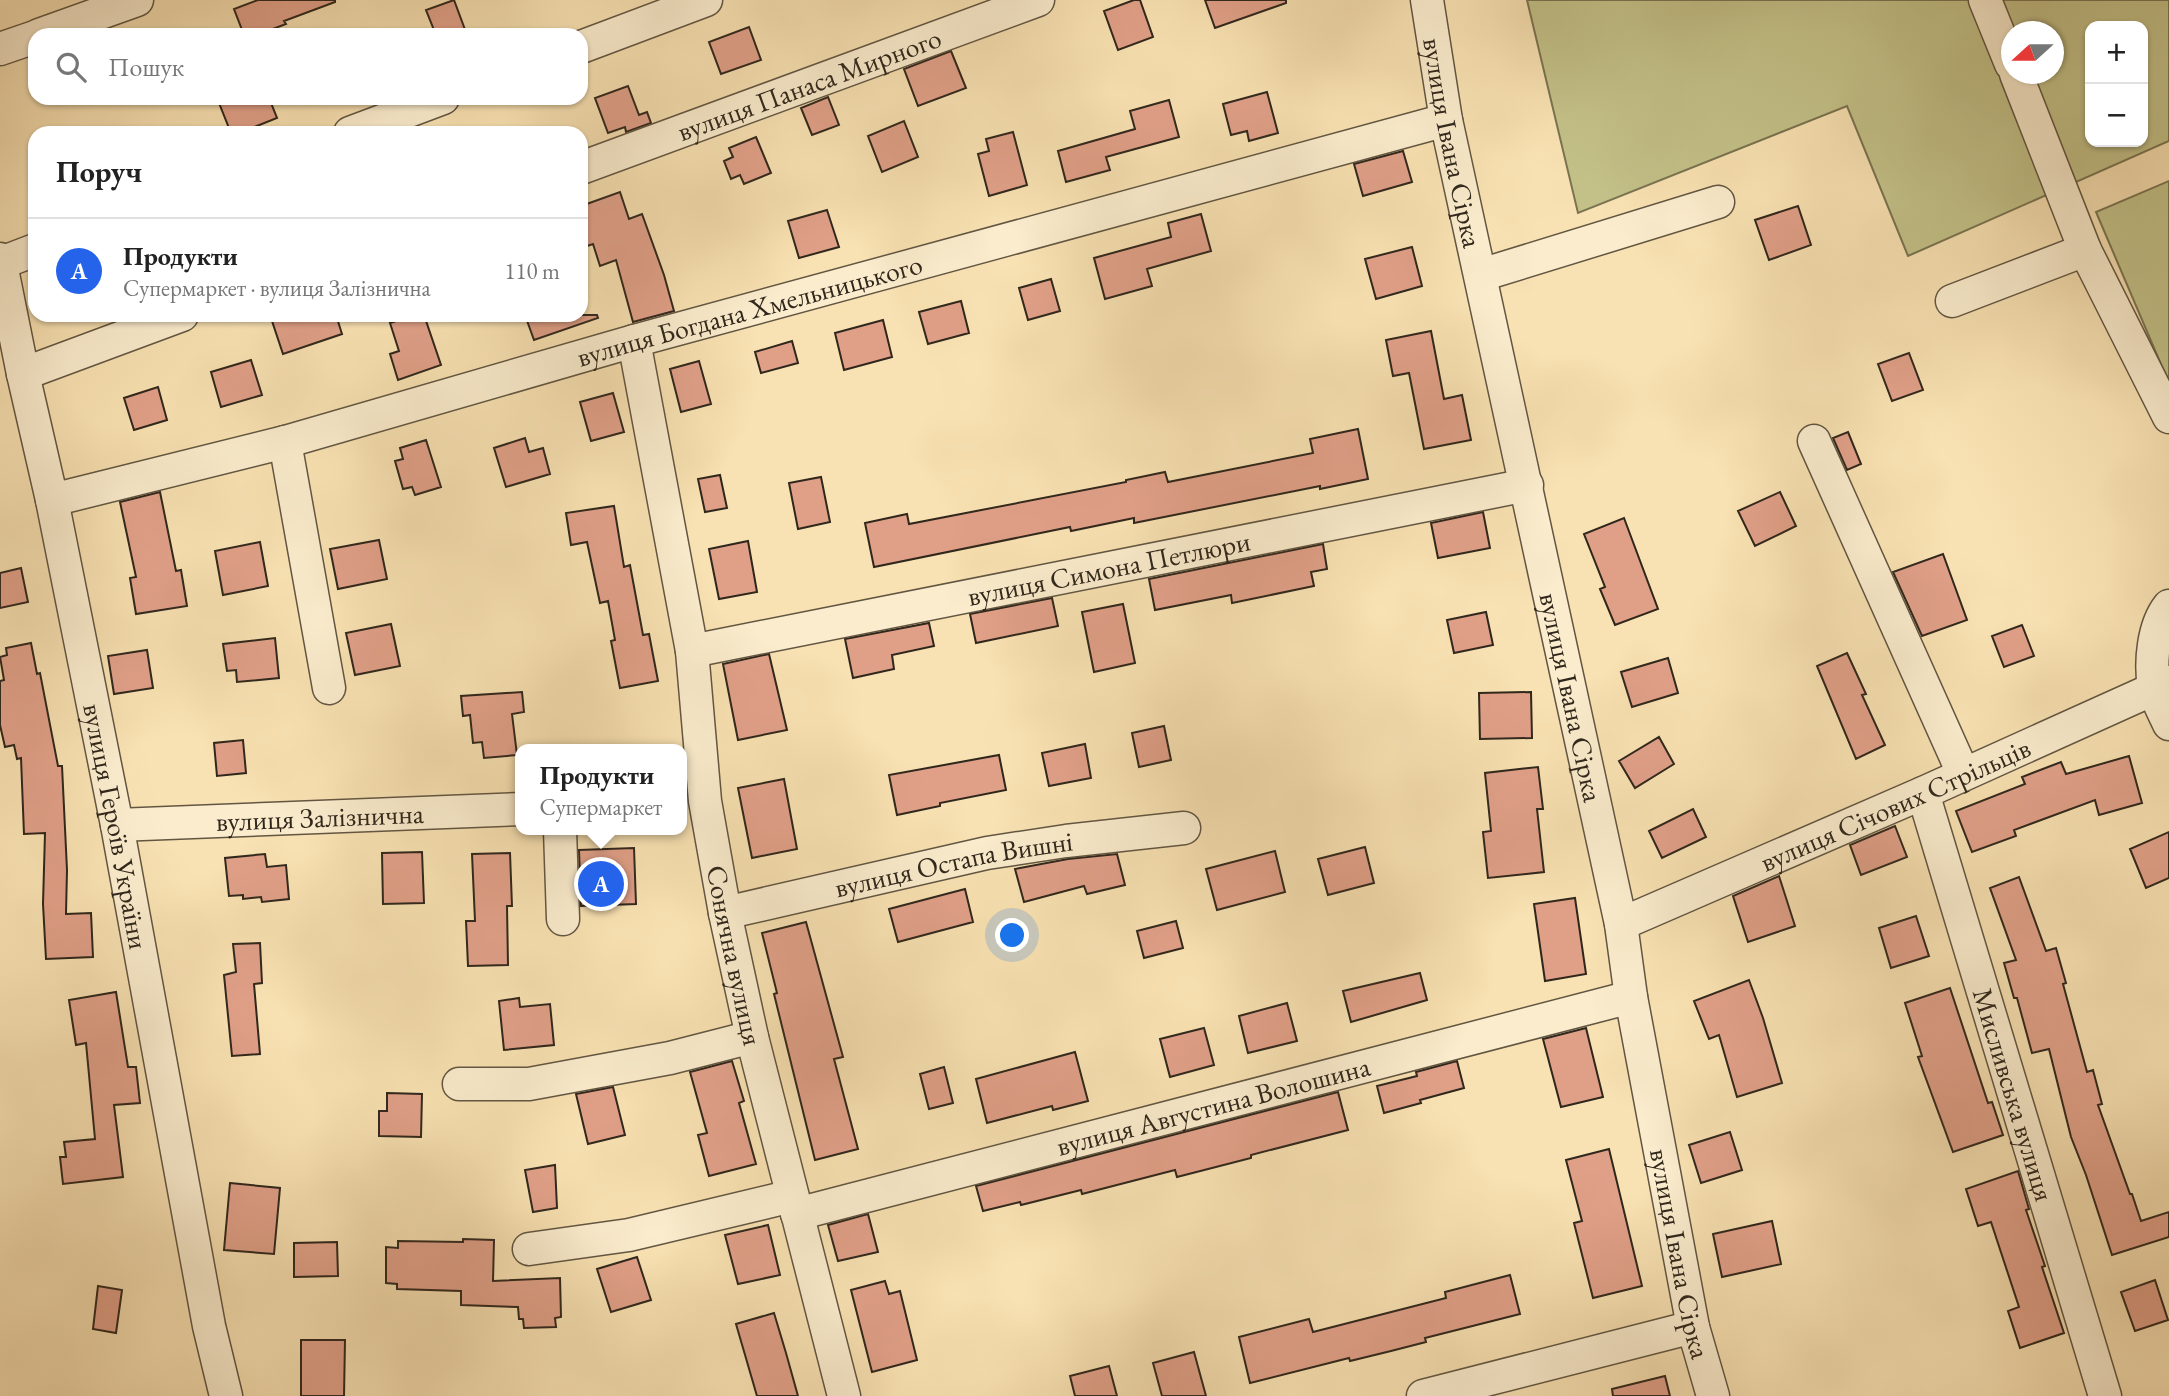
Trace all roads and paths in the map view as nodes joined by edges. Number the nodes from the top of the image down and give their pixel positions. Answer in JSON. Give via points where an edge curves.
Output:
{"nodes":[{"id":1,"x":137,"y":0,"type":"edge"},
{"id":2,"x":1038,"y":0,"type":"edge"},
{"id":3,"x":1427,"y":0,"type":"edge"},
{"id":4,"x":1985,"y":0,"type":"edge"},
{"id":5,"x":693,"y":2,"type":"edge"},
{"id":6,"x":59,"y":28,"type":"edge"},
{"id":7,"x":28,"y":39,"type":"edge"},
{"id":8,"x":2001,"y":39,"type":"edge"},
{"id":9,"x":588,"y":44,"type":"edge"},
{"id":10,"x":0,"y":49,"type":"edge"},
{"id":11,"x":2019,"y":84,"type":"edge"},
{"id":12,"x":424,"y":105,"type":"edge"},
{"id":13,"x":1446,"y":120,"type":"junction"},
{"id":14,"x":368,"y":126,"type":"edge"},
{"id":15,"x":588,"y":165,"type":"edge"},
{"id":16,"x":1718,"y":202,"type":"dead end"},
{"id":17,"x":2085,"y":250,"type":"junction"},
{"id":18,"x":28,"y":252,"type":"edge"},
{"id":19,"x":0,"y":261,"type":"edge"},
{"id":20,"x":1481,"y":275,"type":"junction"},
{"id":21,"x":1952,"y":301,"type":"dead end"},
{"id":22,"x":163,"y":322,"type":"edge"},
{"id":23,"x":634,"y":341,"type":"junction"},
{"id":24,"x":23,"y":374,"type":"junction"},
{"id":25,"x":2169,"y":416,"type":"edge"},
{"id":26,"x":1814,"y":441,"type":"dead end"},
{"id":27,"x":285,"y":442,"type":"junction"},
{"id":28,"x":1527,"y":485,"type":"junction"},
{"id":29,"x":52,"y":500,"type":"junction"},
{"id":30,"x":2169,"y":606,"type":"edge"},
{"id":31,"x":691,"y":651,"type":"junction"},
{"id":32,"x":2161,"y":685,"type":"edge"},
{"id":33,"x":329,"y":688,"type":"dead end"},
{"id":34,"x":2169,"y":724,"type":"edge"},
{"id":35,"x":1964,"y":773,"type":"junction"},
{"id":36,"x":1923,"y":793,"type":"junction"},
{"id":37,"x":693,"y":802,"type":"edge"},
{"id":38,"x":515,"y":809,"type":"edge"},
{"id":39,"x":117,"y":825,"type":"junction"},
{"id":40,"x":1184,"y":828,"type":"dead end"},
{"id":41,"x":561,"y":835,"type":"edge"},
{"id":42,"x":725,"y":914,"type":"junction"},
{"id":43,"x":563,"y":919,"type":"dead end"},
{"id":44,"x":1621,"y":924,"type":"junction"},
{"id":45,"x":1631,"y":997,"type":"junction"},
{"id":46,"x":752,"y":1037,"type":"junction"},
{"id":47,"x":459,"y":1084,"type":"dead end"},
{"id":48,"x":794,"y":1205,"type":"junction"},
{"id":49,"x":529,"y":1249,"type":"dead end"},
{"id":50,"x":1693,"y":1327,"type":"junction"},
{"id":51,"x":226,"y":1396,"type":"edge"},
{"id":52,"x":844,"y":1396,"type":"edge"},
{"id":53,"x":1423,"y":1396,"type":"edge"},
{"id":54,"x":1713,"y":1396,"type":"edge"},
{"id":55,"x":2105,"y":1396,"type":"edge"}],
"edges":[{"from":1,"to":6,"type":"street"},
{"from":2,"to":15,"type":"street","name":"вулиця Панаса Мирного"},
{"from":3,"to":13,"type":"street","name":"вулиця Івана Сірка"},
{"from":4,"to":8,"type":"street"},
{"from":5,"to":9,"type":"street"},
{"from":7,"to":10,"type":"street"},
{"from":11,"to":17,"type":"street"},
{"from":12,"to":14,"type":"street"},
{"from":13,"to":20,"type":"street","name":"вулиця Івана Сірка"},
{"from":13,"to":23,"type":"street","name":"вулиця Богдана Хмельницького"},
{"from":16,"to":20,"type":"street"},
{"from":17,"to":21,"type":"street"},
{"from":17,"to":25,"type":"street"},
{"from":18,"to":19,"type":"street"},
{"from":19,"to":24,"type":"street","name":"вулиця Героїв України"},
{"from":20,"to":28,"type":"street","name":"вулиця Івана Сірка"},
{"from":22,"to":24,"type":"street"},
{"from":23,"to":27,"type":"street","name":"вулиця Богдана Хмельницького"},
{"from":23,"to":31,"type":"street","name":"Сонячна вулиця"},
{"from":24,"to":29,"type":"street","name":"вулиця Героїв України"},
{"from":26,"to":35,"type":"street"},
{"from":27,"to":29,"type":"street","name":"вулиця Богдана Хмельницького"},
{"from":27,"to":33,"type":"street"},
{"from":28,"to":31,"type":"street","name":"вулиця Симона Петлюри"},
{"from":28,"to":44,"type":"street","name":"вулиця Івана Сірка"},
{"from":29,"to":39,"type":"street","name":"вулиця Героїв України"},
{"from":30,"to":32,"type":"street","via":[[2161,615],[2153,650]]},
{"from":31,"to":37,"type":"street","name":"Сонячна вулиця"},
{"from":32,"to":34,"type":"street"},
{"from":32,"to":35,"type":"street","name":"вулиця Січових Стрільців"},
{"from":35,"to":36,"type":"street","name":"вулиця Січових Стрільців"},
{"from":36,"to":44,"type":"street","name":"вулиця Січових Стрільців"},
{"from":36,"to":55,"type":"street","name":"Мисливська вулиця"},
{"from":37,"to":42,"type":"street","name":"Сонячна вулиця"},
{"from":38,"to":39,"type":"street","name":"вулиця Залізнична"},
{"from":39,"to":51,"type":"street","name":"вулиця Героїв України","via":[[209,1326]]},
{"from":40,"to":42,"type":"street","name":"вулиця Остапа Вишні","via":[[986,853]]},
{"from":41,"to":43,"type":"street"},
{"from":42,"to":46,"type":"street","name":"Сонячна вулиця"},
{"from":44,"to":45,"type":"street","name":"вулиця Івана Сірка"},
{"from":45,"to":48,"type":"street","name":"вулиця Августина Волошина"},
{"from":45,"to":50,"type":"street","name":"вулиця Івана Сірка"},
{"from":46,"to":47,"type":"street","via":[[670,1058],[529,1084]]},
{"from":46,"to":48,"type":"street","name":"Сонячна вулиця"},
{"from":48,"to":49,"type":"street","name":"вулиця Августина Волошина"},
{"from":48,"to":52,"type":"street","name":"Сонячна вулиця"},
{"from":50,"to":53,"type":"street"},
{"from":50,"to":54,"type":"street","name":"вулиця Івана Сірка"}]}
